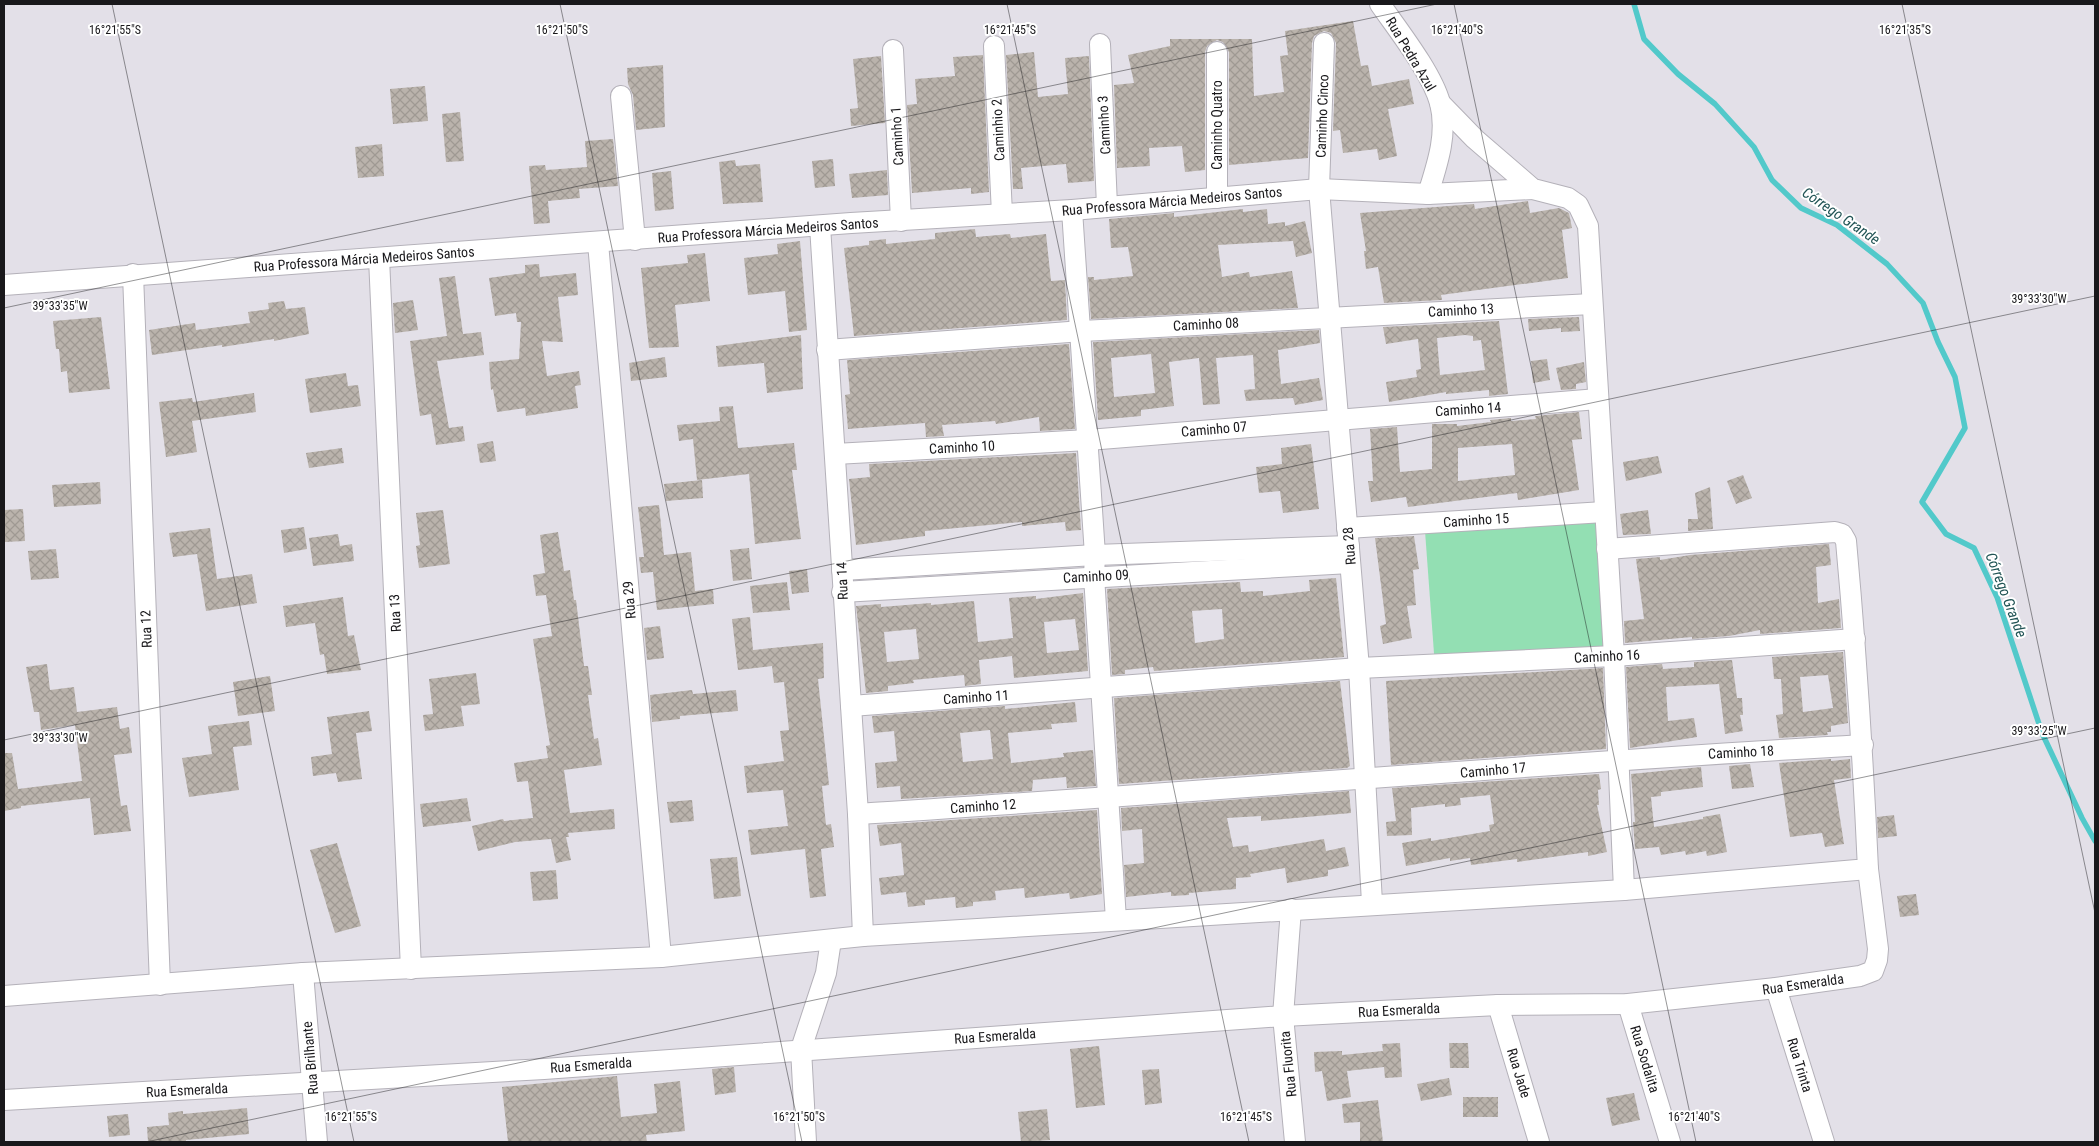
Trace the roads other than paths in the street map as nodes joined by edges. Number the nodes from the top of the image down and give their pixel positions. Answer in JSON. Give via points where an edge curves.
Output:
{"nodes":[{"id":1,"x":1380,"y":4,"type":"edge"},
{"id":2,"x":1324,"y":43,"type":"dead end"},
{"id":3,"x":1100,"y":44,"type":"dead end"},
{"id":4,"x":994,"y":46,"type":"dead end"},
{"id":5,"x":893,"y":50,"type":"dead end"},
{"id":6,"x":1217,"y":52,"type":"dead end"},
{"id":7,"x":621,"y":96,"type":"dead end"},
{"id":8,"x":1440,"y":103,"type":"junction"},
{"id":9,"x":1319,"y":189,"type":"junction"},
{"id":10,"x":1533,"y":189,"type":"junction"},
{"id":11,"x":1428,"y":194,"type":"junction"},
{"id":12,"x":1217,"y":198,"type":"junction"},
{"id":13,"x":1108,"y":206,"type":"junction"},
{"id":14,"x":1072,"y":210,"type":"junction"},
{"id":15,"x":1002,"y":214,"type":"junction"},
{"id":16,"x":901,"y":221,"type":"junction"},
{"id":17,"x":820,"y":226,"type":"junction"},
{"id":18,"x":635,"y":240,"type":"junction"},
{"id":19,"x":598,"y":243,"type":"junction"},
{"id":20,"x":379,"y":258,"type":"junction"},
{"id":21,"x":133,"y":274,"type":"junction"},
{"id":22,"x":4,"y":285,"type":"edge"},
{"id":23,"x":1592,"y":304,"type":"junction"},
{"id":24,"x":1330,"y":316,"type":"junction"},
{"id":25,"x":1082,"y":331,"type":"junction"},
{"id":26,"x":827,"y":350,"type":"junction"},
{"id":27,"x":1598,"y":399,"type":"junction"},
{"id":28,"x":1339,"y":418,"type":"junction"},
{"id":29,"x":1088,"y":440,"type":"junction"},
{"id":30,"x":835,"y":454,"type":"junction"},
{"id":31,"x":1604,"y":512,"type":"junction"},
{"id":32,"x":1349,"y":546,"type":"junction"},
{"id":33,"x":1607,"y":549,"type":"junction"},
{"id":34,"x":1095,"y":555,"type":"junction"},
{"id":35,"x":842,"y":570,"type":"junction"},
{"id":36,"x":1094,"y":576,"type":"junction"},
{"id":37,"x":842,"y":592,"type":"junction"},
{"id":38,"x":1855,"y":639,"type":"junction"},
{"id":39,"x":1614,"y":656,"type":"junction"},
{"id":40,"x":1359,"y":668,"type":"junction"},
{"id":41,"x":1101,"y":688,"type":"junction"},
{"id":42,"x":851,"y":706,"type":"junction"},
{"id":43,"x":1863,"y":745,"type":"junction"},
{"id":44,"x":1619,"y":759,"type":"junction"},
{"id":45,"x":1366,"y":780,"type":"junction"},
{"id":46,"x":1108,"y":798,"type":"junction"},
{"id":47,"x":858,"y":814,"type":"junction"},
{"id":48,"x":1868,"y":869,"type":"junction"},
{"id":49,"x":1624,"y":890,"type":"junction"},
{"id":50,"x":1372,"y":903,"type":"junction"},
{"id":51,"x":1291,"y":909,"type":"junction"},
{"id":52,"x":1116,"y":920,"type":"junction"},
{"id":53,"x":863,"y":936,"type":"junction"},
{"id":54,"x":831,"y":940,"type":"junction"},
{"id":55,"x":661,"y":957,"type":"junction"},
{"id":56,"x":411,"y":969,"type":"junction"},
{"id":57,"x":303,"y":973,"type":"junction"},
{"id":58,"x":160,"y":985,"type":"junction"},
{"id":59,"x":1776,"y":988,"type":"junction"},
{"id":60,"x":4,"y":996,"type":"edge"},
{"id":61,"x":1628,"y":1004,"type":"junction"},
{"id":62,"x":1498,"y":1005,"type":"junction"},
{"id":63,"x":1283,"y":1016,"type":"junction"},
{"id":64,"x":801,"y":1049,"type":"junction"},
{"id":65,"x":312,"y":1083,"type":"junction"},
{"id":66,"x":8,"y":1099,"type":"edge"},
{"id":67,"x":317,"y":1142,"type":"edge"},
{"id":68,"x":806,"y":1142,"type":"edge"},
{"id":69,"x":1295,"y":1142,"type":"edge"},
{"id":70,"x":1539,"y":1142,"type":"edge"},
{"id":71,"x":1670,"y":1142,"type":"edge"},
{"id":72,"x":1824,"y":1142,"type":"edge"}],
"edges":[{"from":1,"to":8,"type":"street","name":"Rua Pedra Azul","via":[[1430,80]]},
{"from":2,"to":9,"type":"street","name":"Caminho Cinco"},
{"from":3,"to":13,"type":"street","name":"Caminho 3"},
{"from":4,"to":15,"type":"street","name":"Caminhio 2"},
{"from":5,"to":16,"type":"street","name":"Caminho 1"},
{"from":6,"to":12,"type":"street","name":"Caminho Quatro"},
{"from":7,"to":18,"type":"street"},
{"from":8,"to":10,"type":"street","via":[[1475,139]]},
{"from":8,"to":11,"type":"street","name":"Rua Pedra Azul","via":[[1442,132],[1439,158]]},
{"from":9,"to":11,"type":"street","name":"Rua Professora Márcia Medeiros Santos"},
{"from":9,"to":12,"type":"street","name":"Rua Professora Márcia Medeiros Santos"},
{"from":9,"to":24,"type":"street","name":"Rua 28"},
{"from":10,"to":11,"type":"street","name":"Rua Professora Márcia Medeiros Santos"},
{"from":10,"to":23,"type":"street","via":[[1568,198],[1584,214],[1588,226]]},
{"from":12,"to":13,"type":"street","name":"Rua Professora Márcia Medeiros Santos"},
{"from":13,"to":14,"type":"street","name":"Rua Professora Márcia Medeiros Santos"},
{"from":14,"to":15,"type":"street","name":"Rua Professora Márcia Medeiros Santos"},
{"from":14,"to":25,"type":"street"},
{"from":15,"to":16,"type":"street","name":"Rua Professora Márcia Medeiros Santos"},
{"from":16,"to":17,"type":"street","name":"Rua Professora Márcia Medeiros Santos"},
{"from":17,"to":18,"type":"street","name":"Rua Professora Márcia Medeiros Santos"},
{"from":17,"to":26,"type":"street","name":"Rua 14"},
{"from":18,"to":19,"type":"street","name":"Rua Professora Márcia Medeiros Santos"},
{"from":19,"to":20,"type":"street","name":"Rua Professora Márcia Medeiros Santos"},
{"from":19,"to":55,"type":"street","name":"Rua 29"},
{"from":20,"to":21,"type":"street","name":"Rua Professora Márcia Medeiros Santos"},
{"from":20,"to":56,"type":"street","name":"Rua 13"},
{"from":21,"to":22,"type":"street","name":"Rua Professora Márcia Medeiros Santos"},
{"from":21,"to":58,"type":"street","name":"Rua 12"},
{"from":23,"to":24,"type":"street","name":"Caminho 13"},
{"from":23,"to":27,"type":"street"},
{"from":24,"to":25,"type":"street","name":"Caminho 08"},
{"from":24,"to":28,"type":"street","name":"Rua 28"},
{"from":25,"to":26,"type":"street"},
{"from":25,"to":29,"type":"street"},
{"from":26,"to":30,"type":"street","name":"Rua 14"},
{"from":27,"to":28,"type":"street","name":"Caminho 14"},
{"from":27,"to":31,"type":"street"},
{"from":28,"to":29,"type":"street","name":"Caminho 07"},
{"from":28,"to":32,"type":"street","name":"Rua 28"},
{"from":29,"to":30,"type":"street","name":"Caminho 10"},
{"from":29,"to":34,"type":"street"},
{"from":30,"to":35,"type":"street","name":"Rua 14"},
{"from":31,"to":32,"type":"street","name":"Caminho 15"},
{"from":31,"to":33,"type":"street"},
{"from":32,"to":34,"type":"street","name":"Caminho 09"},
{"from":32,"to":36,"type":"street","name":"Caminho 09"},
{"from":32,"to":40,"type":"street","name":"Rua 28"},
{"from":33,"to":38,"type":"street","via":[[1842,534],[1846,541]]},
{"from":33,"to":39,"type":"street"},
{"from":34,"to":35,"type":"street","name":"Caminho 09"},
{"from":34,"to":36,"type":"street"},
{"from":35,"to":37,"type":"street","name":"Rua 14"},
{"from":36,"to":37,"type":"street","name":"Caminho 09"},
{"from":36,"to":41,"type":"street"},
{"from":37,"to":42,"type":"street","name":"Rua 14"},
{"from":38,"to":39,"type":"street","name":"Caminho 16"},
{"from":38,"to":43,"type":"street"},
{"from":39,"to":40,"type":"street","name":"Caminho 16"},
{"from":39,"to":44,"type":"street"},
{"from":40,"to":41,"type":"street","name":"Caminho 16"},
{"from":40,"to":45,"type":"street","name":"Rua 28"},
{"from":41,"to":42,"type":"street","name":"Caminho 11"},
{"from":41,"to":46,"type":"street"},
{"from":42,"to":47,"type":"street","name":"Rua 14"},
{"from":43,"to":44,"type":"street","name":"Caminho 18"},
{"from":43,"to":48,"type":"street"},
{"from":44,"to":45,"type":"street","name":"Caminho 17"},
{"from":44,"to":49,"type":"street"},
{"from":45,"to":46,"type":"street","name":"Caminho 17"},
{"from":45,"to":50,"type":"street","name":"Rua 28"},
{"from":46,"to":47,"type":"street","name":"Caminho 12"},
{"from":46,"to":52,"type":"street"},
{"from":47,"to":53,"type":"street","name":"Rua 14"},
{"from":48,"to":49,"type":"street"},
{"from":48,"to":59,"type":"street","name":"Rua Esmeralda","via":[[1878,949],[1873,971],[1860,976]]},
{"from":49,"to":50,"type":"street"},
{"from":50,"to":51,"type":"street"},
{"from":51,"to":52,"type":"street"},
{"from":51,"to":63,"type":"street","name":"Rua Fluorita"},
{"from":52,"to":53,"type":"street"},
{"from":53,"to":54,"type":"street"},
{"from":54,"to":55,"type":"street"},
{"from":54,"to":64,"type":"street","via":[[826,972]]},
{"from":55,"to":56,"type":"street"},
{"from":56,"to":57,"type":"street"},
{"from":57,"to":58,"type":"street"},
{"from":57,"to":65,"type":"street","name":"Rua Brilhante"},
{"from":58,"to":60,"type":"street"},
{"from":59,"to":61,"type":"street","name":"Rua Esmeralda"},
{"from":59,"to":72,"type":"street","name":"Rua Trinta"},
{"from":61,"to":62,"type":"street","name":"Rua Esmeralda"},
{"from":61,"to":71,"type":"street","name":"Rua Sodalita"},
{"from":62,"to":63,"type":"street","name":"Rua Esmeralda"},
{"from":62,"to":70,"type":"street","name":"Rua Jade"},
{"from":63,"to":64,"type":"street","name":"Rua Esmeralda"},
{"from":63,"to":69,"type":"street","name":"Rua Fluorita"},
{"from":64,"to":65,"type":"street","name":"Rua Esmeralda"},
{"from":64,"to":68,"type":"street"},
{"from":65,"to":66,"type":"street","name":"Rua Esmeralda"},
{"from":65,"to":67,"type":"street","name":"Rua Brilhante"}]}
